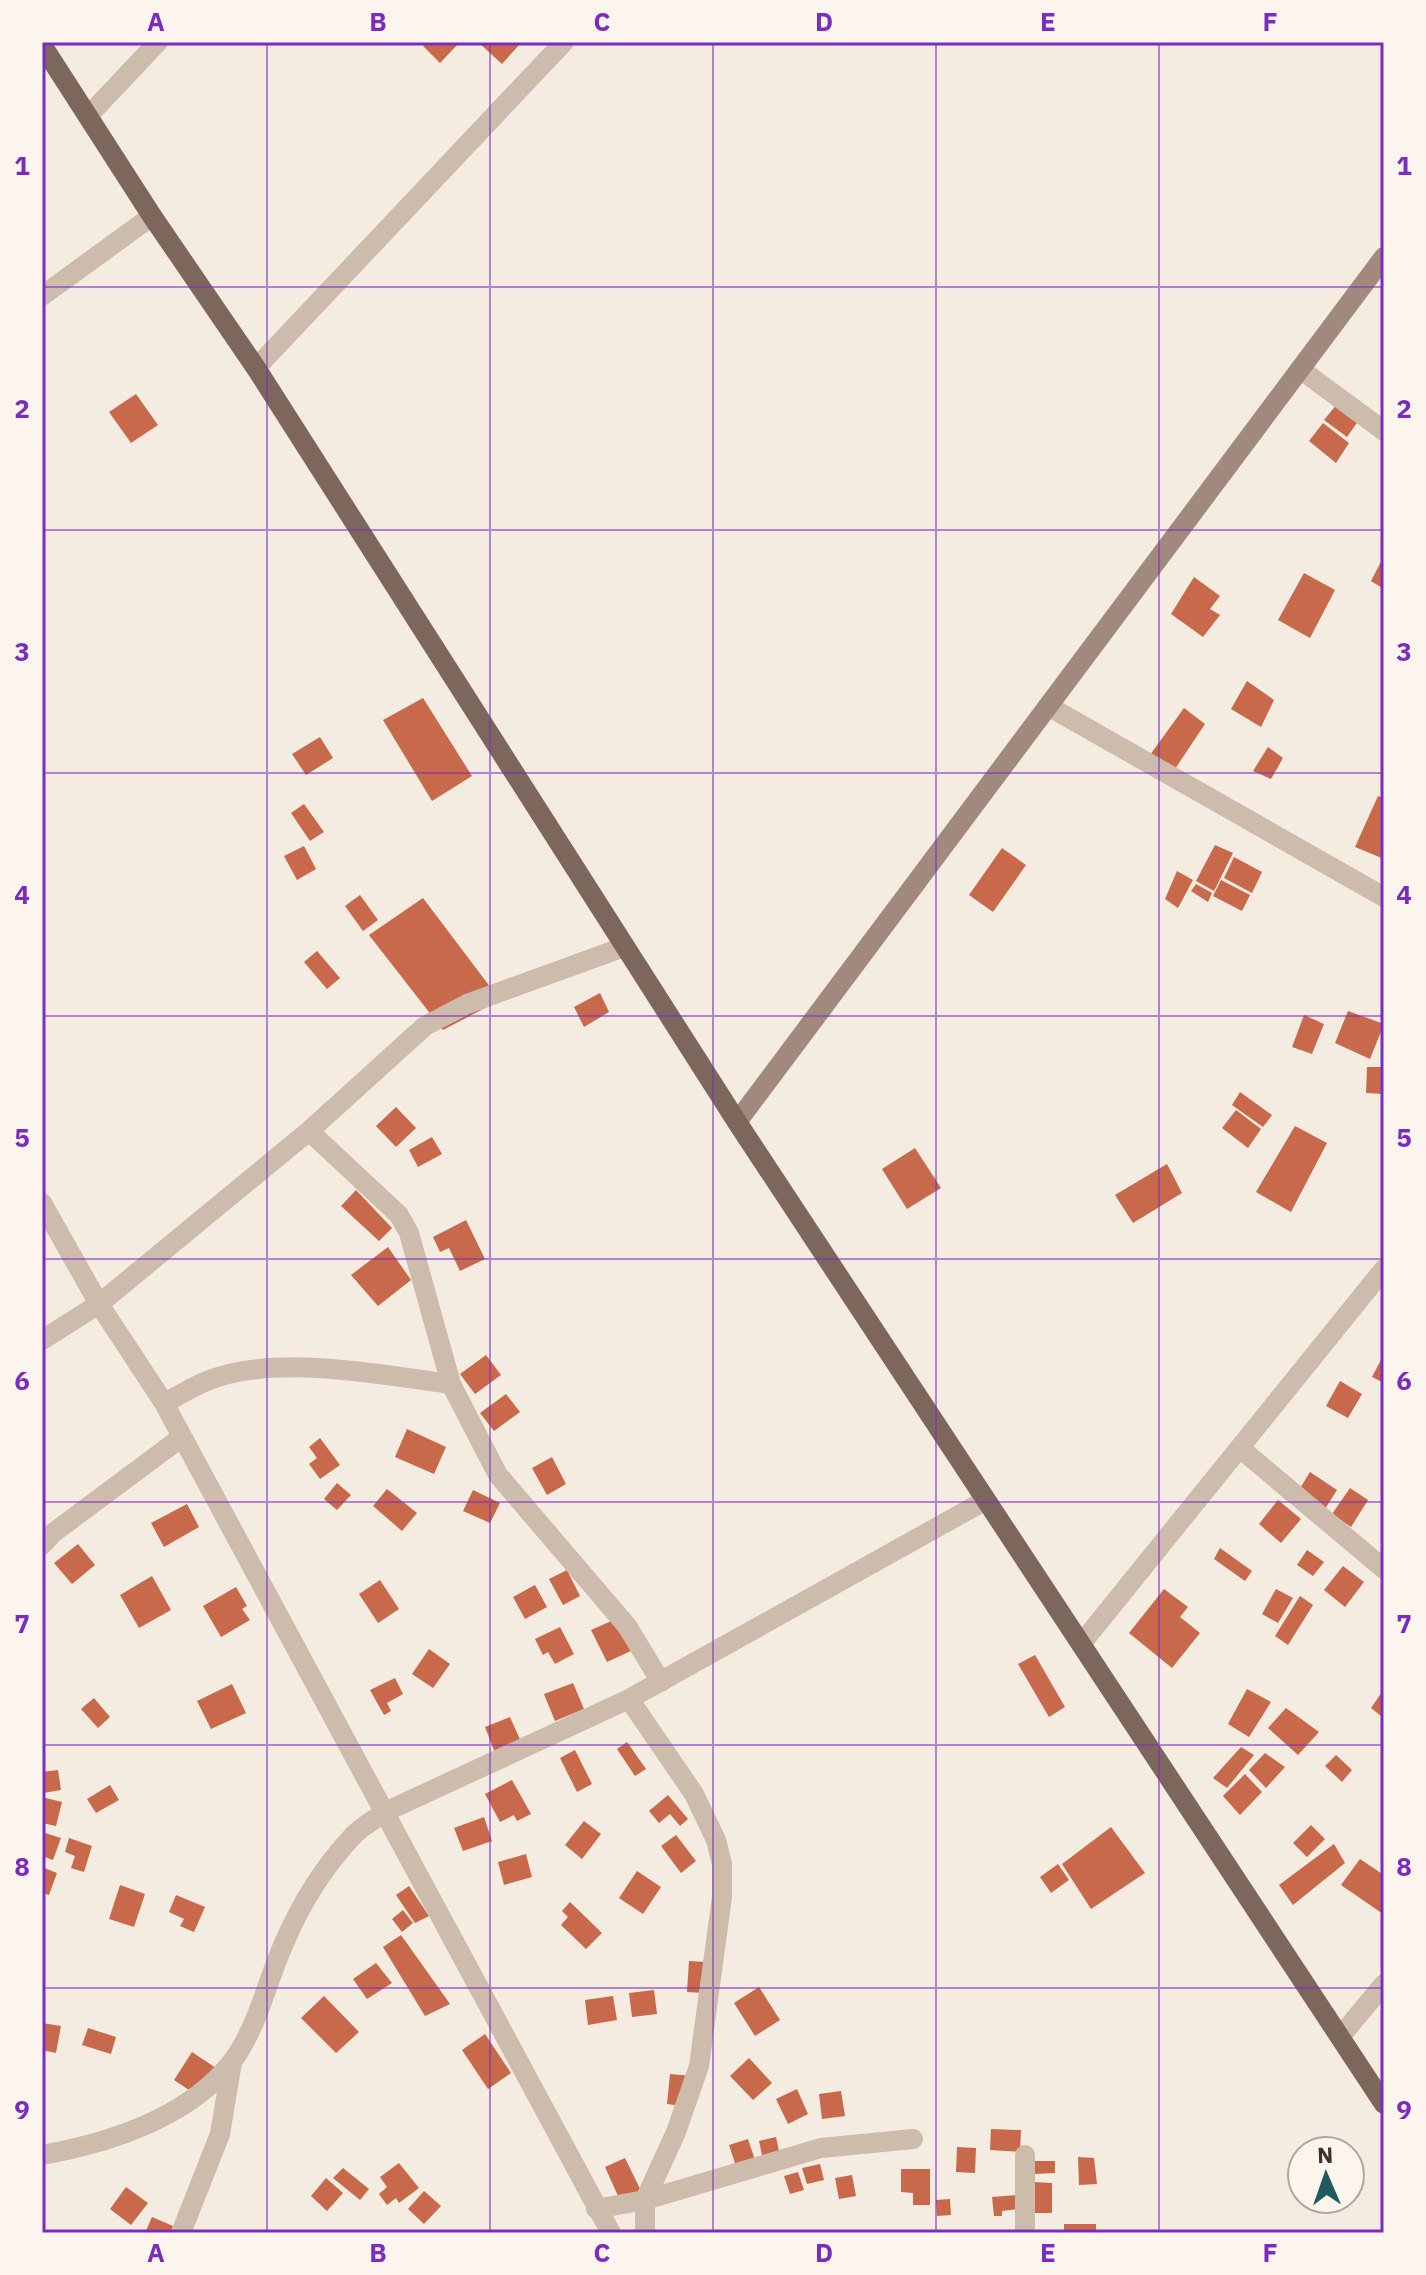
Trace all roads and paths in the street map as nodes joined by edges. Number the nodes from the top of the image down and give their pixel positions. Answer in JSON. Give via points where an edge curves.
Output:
{"nodes":[{"id":1,"x":158,"y":42,"type":"edge"},
{"id":2,"x":564,"y":42,"type":"edge"},
{"id":3,"x":42,"y":45,"type":"edge"},
{"id":4,"x":88,"y":116,"type":"junction"},
{"id":5,"x":152,"y":216,"type":"junction"},
{"id":6,"x":1384,"y":257,"type":"edge"},
{"id":7,"x":42,"y":296,"type":"edge"},
{"id":8,"x":256,"y":368,"type":"junction"},
{"id":9,"x":1300,"y":369,"type":"junction"},
{"id":10,"x":1384,"y":431,"type":"edge"},
{"id":11,"x":1048,"y":706,"type":"junction"},
{"id":12,"x":1384,"y":897,"type":"edge"},
{"id":13,"x":624,"y":947,"type":"junction"},
{"id":14,"x":737,"y":1122,"type":"junction"},
{"id":15,"x":309,"y":1131,"type":"junction"},
{"id":16,"x":42,"y":1203,"type":"edge"},
{"id":17,"x":1384,"y":1269,"type":"edge"},
{"id":18,"x":99,"y":1304,"type":"junction"},
{"id":19,"x":42,"y":1340,"type":"edge"},
{"id":20,"x":451,"y":1384,"type":"junction"},
{"id":21,"x":164,"y":1403,"type":"junction"},
{"id":22,"x":182,"y":1437,"type":"junction"},
{"id":23,"x":1241,"y":1449,"type":"junction"},
{"id":24,"x":986,"y":1500,"type":"junction"},
{"id":25,"x":42,"y":1545,"type":"edge"},
{"id":26,"x":1384,"y":1569,"type":"edge"},
{"id":27,"x":1081,"y":1644,"type":"junction"},
{"id":28,"x":661,"y":1682,"type":"junction"},
{"id":29,"x":629,"y":1699,"type":"junction"},
{"id":30,"x":385,"y":1812,"type":"junction"},
{"id":31,"x":1384,"y":1984,"type":"edge"},
{"id":32,"x":1340,"y":2037,"type":"junction"},
{"id":33,"x":232,"y":2062,"type":"junction"},
{"id":34,"x":1384,"y":2104,"type":"edge"},
{"id":35,"x":913,"y":2139,"type":"dead end"},
{"id":36,"x":42,"y":2155,"type":"edge"},
{"id":37,"x":1025,"y":2155,"type":"dead end"},
{"id":38,"x":645,"y":2200,"type":"junction"},
{"id":39,"x":596,"y":2209,"type":"junction"},
{"id":40,"x":181,"y":2233,"type":"edge"},
{"id":41,"x":611,"y":2233,"type":"edge"},
{"id":42,"x":645,"y":2233,"type":"edge"},
{"id":43,"x":1025,"y":2233,"type":"edge"}],
"edges":[{"from":1,"to":4,"type":"street"},
{"from":2,"to":8,"type":"street"},
{"from":3,"to":4,"type":"main road"},
{"from":4,"to":5,"type":"main road"},
{"from":5,"to":7,"type":"street"},
{"from":5,"to":8,"type":"main road"},
{"from":6,"to":9,"type":"street"},
{"from":8,"to":13,"type":"main road"},
{"from":9,"to":10,"type":"street"},
{"from":9,"to":11,"type":"street"},
{"from":11,"to":12,"type":"street"},
{"from":11,"to":14,"type":"street"},
{"from":13,"to":14,"type":"main road"},
{"from":13,"to":15,"type":"street","via":[[467,1004],[425,1026]]},
{"from":14,"to":24,"type":"main road"},
{"from":15,"to":18,"type":"street"},
{"from":15,"to":20,"type":"street","via":[[399,1215],[409,1233]]},
{"from":16,"to":18,"type":"street"},
{"from":17,"to":23,"type":"street"},
{"from":18,"to":19,"type":"street"},
{"from":18,"to":21,"type":"street"},
{"from":20,"to":21,"type":"street","via":[[282,1368],[209,1380]]},
{"from":20,"to":28,"type":"street","via":[[498,1475],[627,1626]]},
{"from":21,"to":22,"type":"street"},
{"from":22,"to":25,"type":"street"},
{"from":22,"to":30,"type":"street"},
{"from":23,"to":26,"type":"street"},
{"from":23,"to":27,"type":"street"},
{"from":24,"to":27,"type":"main road"},
{"from":24,"to":28,"type":"street"},
{"from":27,"to":32,"type":"main road"},
{"from":28,"to":29,"type":"street"},
{"from":29,"to":30,"type":"street"},
{"from":29,"to":38,"type":"street","via":[[694,1794],[722,1864],[699,2066]]},
{"from":30,"to":33,"type":"street","via":[[352,1836],[316,1883]]},
{"from":30,"to":39,"type":"street"},
{"from":31,"to":32,"type":"street"},
{"from":32,"to":34,"type":"main road"},
{"from":33,"to":36,"type":"street","via":[[212,2083],[155,2121],[117,2137]]},
{"from":33,"to":40,"type":"street","via":[[220,2134]]},
{"from":35,"to":38,"type":"street","via":[[821,2148]]},
{"from":37,"to":43,"type":"street"},
{"from":38,"to":39,"type":"street"},
{"from":38,"to":42,"type":"street"},
{"from":39,"to":41,"type":"street"}]}
